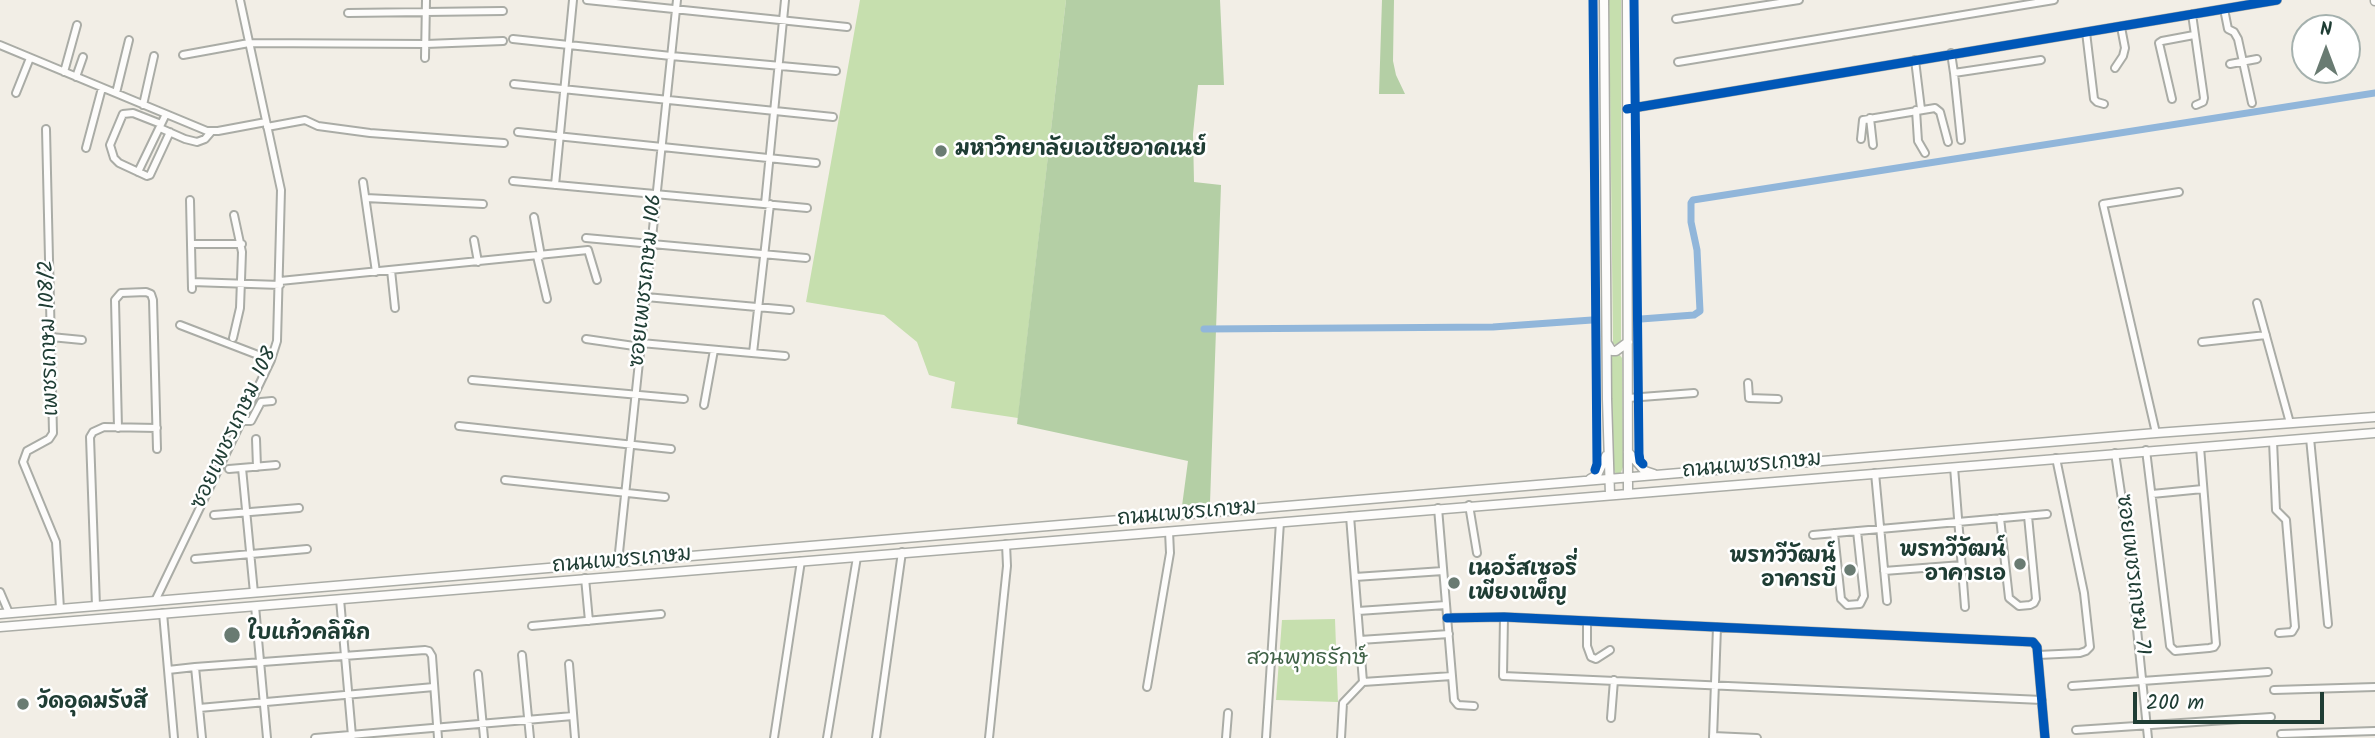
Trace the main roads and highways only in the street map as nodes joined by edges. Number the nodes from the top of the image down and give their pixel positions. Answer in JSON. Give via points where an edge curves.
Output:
{"nodes":[{"id":1,"x":1604,"y":0,"type":"edge"},
{"id":2,"x":1627,"y":0,"type":"edge"},
{"id":3,"x":1628,"y":342,"type":"junction"},
{"id":4,"x":1606,"y":343,"type":"junction"},
{"id":5,"x":2375,"y":417,"type":"edge"},
{"id":6,"x":2152,"y":433,"type":"junction"},
{"id":7,"x":2375,"y":433,"type":"edge"},
{"id":8,"x":1607,"y":448,"type":"junction"},
{"id":9,"x":2148,"y":450,"type":"junction"},
{"id":10,"x":1628,"y":452,"type":"junction"},
{"id":11,"x":1658,"y":475,"type":"junction"},
{"id":12,"x":1627,"y":478,"type":"junction"},
{"id":13,"x":1609,"y":479,"type":"junction"},
{"id":14,"x":1584,"y":482,"type":"junction"},
{"id":15,"x":1628,"y":494,"type":"junction"},
{"id":16,"x":1610,"y":495,"type":"junction"},
{"id":17,"x":1205,"y":513,"type":"junction"},
{"id":18,"x":1206,"y":528,"type":"junction"},
{"id":19,"x":858,"y":542,"type":"junction"},
{"id":20,"x":857,"y":556,"type":"junction"},
{"id":21,"x":5,"y":614,"type":"edge"},
{"id":22,"x":0,"y":627,"type":"edge"}],
"edges":[{"from":1,"to":4,"type":"main road"},
{"from":2,"to":3,"type":"main road"},
{"from":3,"to":4,"type":"main road","via":[[1616,351]]},
{"from":3,"to":10,"type":"main road"},
{"from":4,"to":8,"type":"main road"},
{"from":5,"to":6,"type":"main road","name":"ถนนเพชรเกษม"},
{"from":6,"to":9,"type":"main road"},
{"from":6,"to":11,"type":"main road","name":"ถนนเพชรเกษม"},
{"from":7,"to":9,"type":"main road","name":"ถนนเพชรเกษม"},
{"from":8,"to":13,"type":"main road"},
{"from":8,"to":14,"type":"main road","via":[[1597,475]]},
{"from":9,"to":15,"type":"main road","name":"ถนนเพชรเกษม"},
{"from":10,"to":11,"type":"main road","via":[[1645,471]]},
{"from":10,"to":12,"type":"main road"},
{"from":11,"to":12,"type":"main road","name":"ถนนเพชรเกษม"},
{"from":12,"to":13,"type":"main road","name":"ถนนเพชรเกษม"},
{"from":12,"to":15,"type":"main road"},
{"from":13,"to":14,"type":"main road","name":"ถนนเพชรเกษม"},
{"from":13,"to":16,"type":"main road"},
{"from":14,"to":17,"type":"main road","name":"ถนนเพชรเกษม"},
{"from":15,"to":16,"type":"main road","name":"ถนนเพชรเกษม"},
{"from":16,"to":18,"type":"main road","name":"ถนนเพชรเกษม"},
{"from":17,"to":18,"type":"main road"},
{"from":17,"to":19,"type":"main road","name":"ถนนเพชรเกษม"},
{"from":18,"to":20,"type":"main road","name":"ถนนเพชรเกษม"},
{"from":19,"to":20,"type":"main road"},
{"from":19,"to":21,"type":"main road","name":"ถนนเพชรเกษม"},
{"from":20,"to":22,"type":"main road","name":"ถนนเพชรเกษม"}]}
